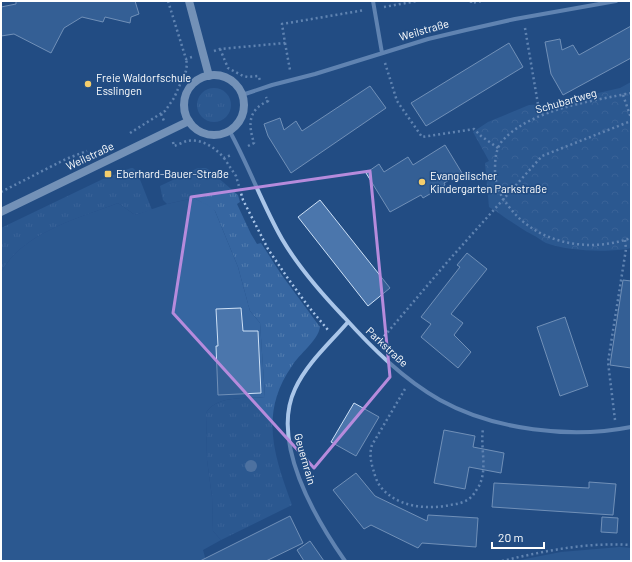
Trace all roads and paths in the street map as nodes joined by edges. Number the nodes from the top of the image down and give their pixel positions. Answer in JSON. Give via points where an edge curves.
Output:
{"nodes":[{"id":1,"x":168,"y":1,"type":"edge"},
{"id":2,"x":189,"y":1,"type":"edge"},
{"id":3,"x":373,"y":1,"type":"edge"},
{"id":4,"x":417,"y":1,"type":"edge"},
{"id":5,"x":471,"y":1,"type":"edge"},
{"id":6,"x":482,"y":1,"type":"edge"},
{"id":7,"x":616,"y":1,"type":"edge"},
{"id":8,"x":374,"y":8,"type":"junction"},
{"id":9,"x":523,"y":18,"type":"junction"},
{"id":10,"x":285,"y":43,"type":"junction"},
{"id":11,"x":220,"y":49,"type":"junction"},
{"id":12,"x":382,"y":53,"type":"junction"},
{"id":13,"x":204,"y":54,"type":"junction"},
{"id":14,"x":186,"y":59,"type":"junction"},
{"id":15,"x":209,"y":76,"type":"junction"},
{"id":16,"x":292,"y":80,"type":"junction"},
{"id":17,"x":263,"y":88,"type":"junction"},
{"id":18,"x":631,"y":93,"type":"edge"},
{"id":19,"x":623,"y":95,"type":"junction"},
{"id":20,"x":242,"y":96,"type":"junction"},
{"id":21,"x":161,"y":114,"type":"junction"},
{"id":22,"x":540,"y":116,"type":"junction"},
{"id":23,"x":631,"y":118,"type":"edge"},
{"id":24,"x":189,"y":121,"type":"junction"},
{"id":25,"x":631,"y":121,"type":"edge"},
{"id":26,"x":229,"y":130,"type":"junction"},
{"id":27,"x":168,"y":131,"type":"junction"},
{"id":28,"x":130,"y":133,"type":"dead end"},
{"id":29,"x":498,"y":148,"type":"junction"},
{"id":30,"x":240,"y":150,"type":"junction"},
{"id":31,"x":88,"y":151,"type":"dead end"},
{"id":32,"x":224,"y":158,"type":"junction"},
{"id":33,"x":1,"y":192,"type":"edge"},
{"id":34,"x":503,"y":199,"type":"junction"},
{"id":35,"x":1,"y":212,"type":"edge"},
{"id":36,"x":631,"y":238,"type":"edge"},
{"id":37,"x":625,"y":240,"type":"junction"},
{"id":38,"x":348,"y":322,"type":"junction"},
{"id":39,"x":335,"y":337,"type":"junction"},
{"id":40,"x":374,"y":348,"type":"junction"},
{"id":41,"x":410,"y":380,"type":"junction"},
{"id":42,"x":485,"y":418,"type":"junction"},
{"id":43,"x":631,"y":428,"type":"edge"},
{"id":44,"x":617,"y":430,"type":"junction"},
{"id":45,"x":631,"y":545,"type":"edge"},
{"id":46,"x":345,"y":561,"type":"edge"},
{"id":47,"x":502,"y":561,"type":"edge"}],
"edges":[{"from":1,"to":14,"type":"path"},
{"from":2,"to":13,"type":"street"},
{"from":3,"to":8,"type":"street"},
{"from":4,"to":8,"type":"path"},
{"from":5,"to":6,"type":"path"},
{"from":7,"to":9,"type":"street","name":"Weilstraße"},
{"from":8,"to":10,"type":"path","via":[[282,24]]},
{"from":8,"to":12,"type":"street"},
{"from":9,"to":12,"type":"street","name":"Weilstraße","via":[[428,39]]},
{"from":9,"to":22,"type":"path"},
{"from":10,"to":11,"type":"path"},
{"from":10,"to":16,"type":"path"},
{"from":11,"to":13,"type":"path"},
{"from":11,"to":17,"type":"path","via":[[228,68],[243,76],[258,76]]},
{"from":12,"to":16,"type":"street","name":"Weilstraße"},
{"from":12,"to":29,"type":"path","via":[[397,100],[422,137],[474,129]]},
{"from":13,"to":14,"type":"path"},
{"from":13,"to":15,"type":"street"},
{"from":14,"to":21,"type":"path","via":[[187,68],[174,98]]},
{"from":15,"to":20,"type":"street","via":[[220,75],[230,80]]},
{"from":15,"to":24,"type":"street","via":[[196,81],[187,92],[184,107]]},
{"from":16,"to":17,"type":"street","name":"Weilstraße"},
{"from":17,"to":20,"type":"street","name":"Weilstraße"},
{"from":17,"to":30,"type":"path","via":[[268,101],[257,107],[252,115],[254,143]]},
{"from":18,"to":19,"type":"path","name":"Schubartweg"},
{"from":19,"to":22,"type":"path","name":"Schubartweg"},
{"from":19,"to":23,"type":"path"},
{"from":20,"to":26,"type":"street","via":[[241,116]]},
{"from":21,"to":27,"type":"path"},
{"from":21,"to":28,"type":"path"},
{"from":22,"to":29,"type":"path","name":"Schubartweg","via":[[511,132]]},
{"from":24,"to":26,"type":"street","via":[[207,134]]},
{"from":24,"to":27,"type":"street","name":"Weilstraße"},
{"from":25,"to":34,"type":"path","via":[[544,155]]},
{"from":26,"to":30,"type":"street","name":"Parkstraße"},
{"from":27,"to":32,"type":"path","via":[[174,146],[187,141],[198,141],[214,148]]},
{"from":27,"to":35,"type":"street","name":"Weilstraße"},
{"from":29,"to":34,"type":"path","name":"Schubartweg","via":[[495,175]]},
{"from":30,"to":32,"type":"path"},
{"from":30,"to":38,"type":"street","name":"Parkstraße","via":[[273,223],[292,255],[315,286]]},
{"from":31,"to":33,"type":"path","via":[[66,159]]},
{"from":32,"to":39,"type":"path","via":[[236,176],[243,200],[268,248],[308,306]]},
{"from":34,"to":37,"type":"path","name":"Schubartweg","via":[[522,222],[549,238],[587,244]]},
{"from":34,"to":40,"type":"path"},
{"from":36,"to":37,"type":"path","name":"Schubartweg"},
{"from":37,"to":44,"type":"path","via":[[626,249],[608,362]]},
{"from":38,"to":39,"type":"street","name":"Geuernrain"},
{"from":38,"to":40,"type":"street","name":"Parkstraße"},
{"from":39,"to":46,"type":"street","name":"Geuernrain","via":[[312,361],[294,390],[288,409],[288,432],[294,462],[311,508]]},
{"from":40,"to":41,"type":"street","name":"Parkstraße"},
{"from":41,"to":42,"type":"street","name":"Parkstraße","via":[[440,400]]},
{"from":41,"to":42,"type":"path","via":[[372,445],[371,452],[378,484],[395,498],[420,507],[432,508],[456,504],[472,497],[483,469],[481,442]]},
{"from":42,"to":44,"type":"street","name":"Parkstraße","via":[[550,431]]},
{"from":43,"to":44,"type":"street","name":"Parkstraße"},
{"from":45,"to":47,"type":"path","via":[[566,548]]}]}
